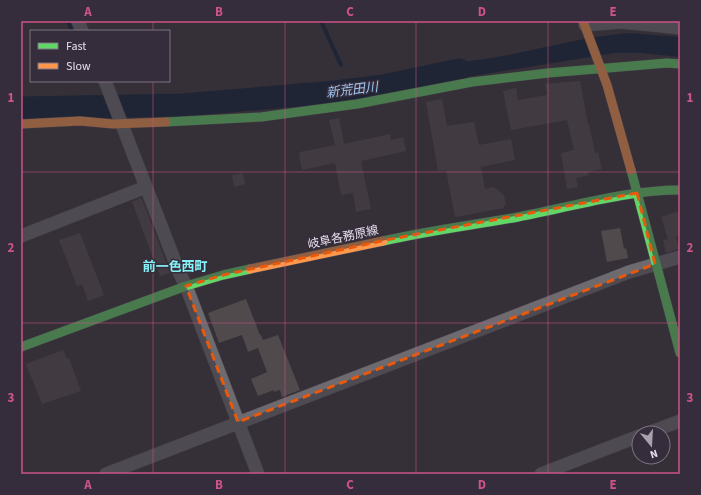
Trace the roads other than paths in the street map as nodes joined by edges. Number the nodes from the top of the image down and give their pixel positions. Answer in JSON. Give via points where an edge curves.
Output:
{"nodes":[{"id":1,"x":666,"y":24,"type":"edge"},
{"id":2,"x":585,"y":26,"type":"edge"},
{"id":3,"x":680,"y":28,"type":"edge"},
{"id":4,"x":600,"y":64,"type":"junction"},
{"id":5,"x":680,"y":64,"type":"edge"},
{"id":6,"x":108,"y":87,"type":"edge"},
{"id":7,"x":121,"y":120,"type":"junction"},
{"id":8,"x":21,"y":124,"type":"edge"},
{"id":9,"x":146,"y":187,"type":"junction"},
{"id":10,"x":680,"y":190,"type":"edge"},
{"id":11,"x":637,"y":193,"type":"junction"},
{"id":12,"x":21,"y":236,"type":"edge"},
{"id":13,"x":680,"y":257,"type":"edge"},
{"id":14,"x":656,"y":264,"type":"junction"},
{"id":15,"x":186,"y":286,"type":"junction"},
{"id":16,"x":21,"y":347,"type":"edge"},
{"id":17,"x":680,"y":353,"type":"edge"},
{"id":18,"x":680,"y":421,"type":"edge"},
{"id":19,"x":238,"y":422,"type":"junction"},
{"id":20,"x":669,"y":425,"type":"edge"},
{"id":21,"x":631,"y":439,"type":"edge"},
{"id":22,"x":106,"y":474,"type":"edge"},
{"id":23,"x":258,"y":474,"type":"edge"},
{"id":24,"x":541,"y":474,"type":"edge"}],
"edges":[{"from":1,"to":2,"type":"street","via":[[621,22]]},
{"from":1,"to":3,"type":"street"},
{"from":2,"to":4,"type":"street"},
{"from":4,"to":5,"type":"street"},
{"from":4,"to":7,"type":"street","via":[[261,117]]},
{"from":4,"to":11,"type":"street"},
{"from":6,"to":7,"type":"street"},
{"from":7,"to":8,"type":"street","via":[[113,124],[80,121]]},
{"from":7,"to":9,"type":"street"},
{"from":9,"to":12,"type":"street"},
{"from":9,"to":15,"type":"street"},
{"from":10,"to":11,"type":"street","name":"岐阜各務原線"},
{"from":11,"to":14,"type":"street"},
{"from":11,"to":15,"type":"street","name":"岐阜各務原線","via":[[386,240],[223,275]]},
{"from":13,"to":14,"type":"street"},
{"from":14,"to":17,"type":"street"},
{"from":14,"to":19,"type":"street","via":[[629,272]]},
{"from":15,"to":16,"type":"street","name":"岐阜各務原線"},
{"from":15,"to":19,"type":"street"},
{"from":18,"to":20,"type":"street"},
{"from":19,"to":22,"type":"street"},
{"from":19,"to":23,"type":"street"},
{"from":21,"to":24,"type":"street"}]}
